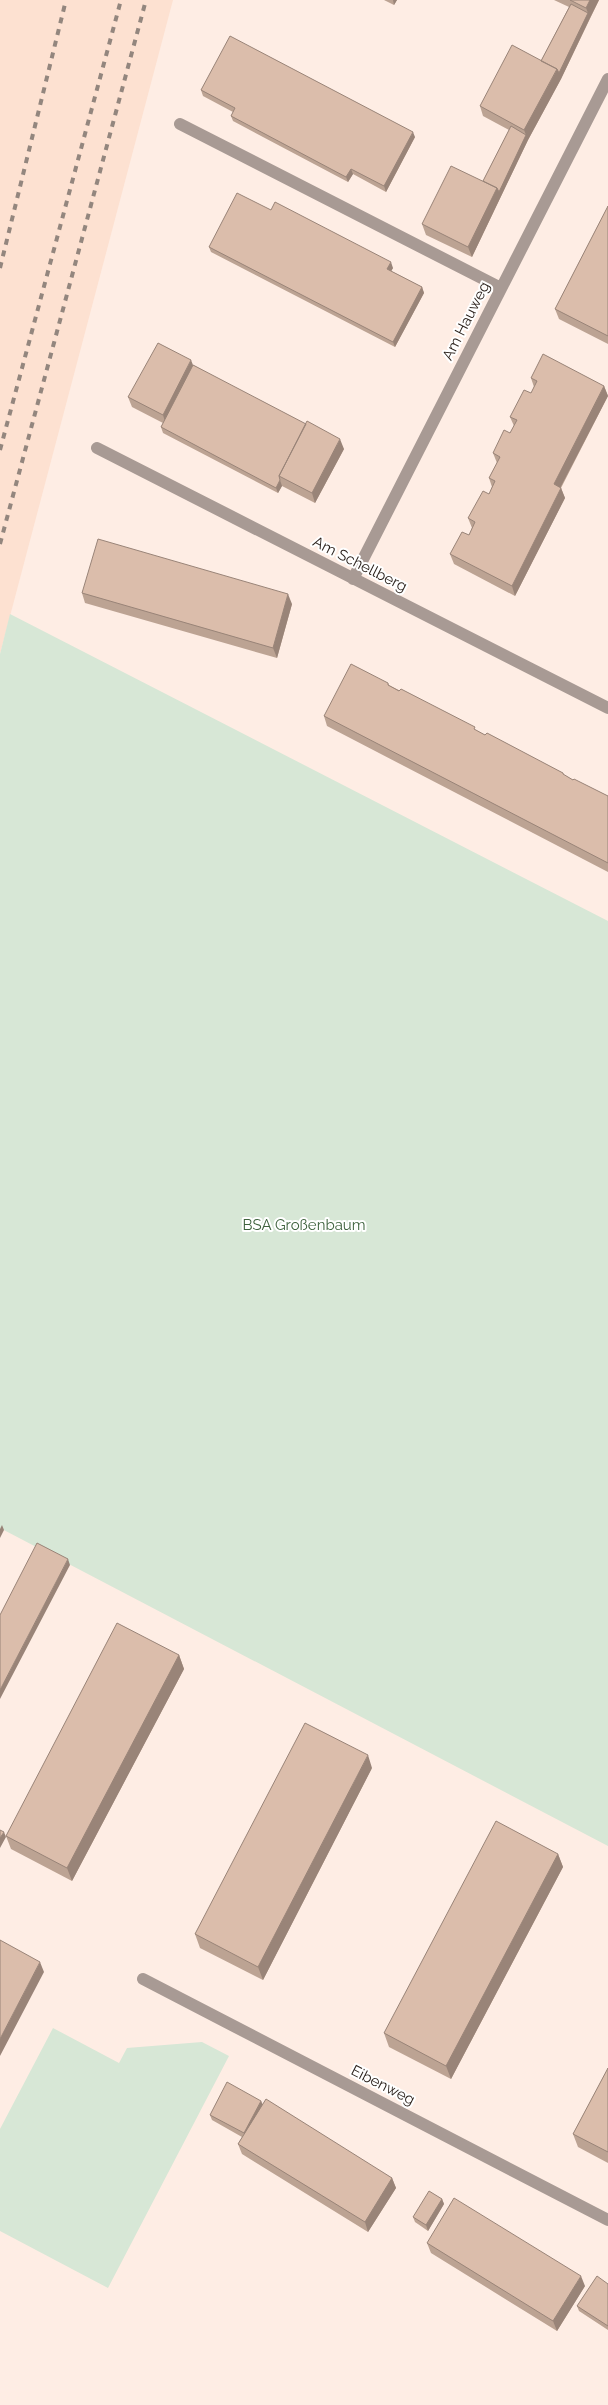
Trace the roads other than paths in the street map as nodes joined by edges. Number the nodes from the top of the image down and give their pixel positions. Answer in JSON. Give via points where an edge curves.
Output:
{"nodes":[{"id":1,"x":608,"y":78,"type":"edge"},
{"id":2,"x":180,"y":124,"type":"dead end"},
{"id":3,"x":501,"y":288,"type":"junction"},
{"id":4,"x":97,"y":448,"type":"dead end"},
{"id":5,"x":353,"y":578,"type":"junction"},
{"id":6,"x":608,"y":708,"type":"edge"},
{"id":7,"x":143,"y":1979,"type":"dead end"},
{"id":8,"x":608,"y":2220,"type":"edge"}],
"edges":[{"from":1,"to":3,"type":"street","name":"Am Hauweg"},
{"from":2,"to":3,"type":"street"},
{"from":3,"to":5,"type":"street","name":"Am Hauweg"},
{"from":4,"to":5,"type":"street","name":"Am Schellberg"},
{"from":5,"to":6,"type":"street","name":"Am Schellberg"},
{"from":7,"to":8,"type":"street","name":"Eibenweg"}]}
